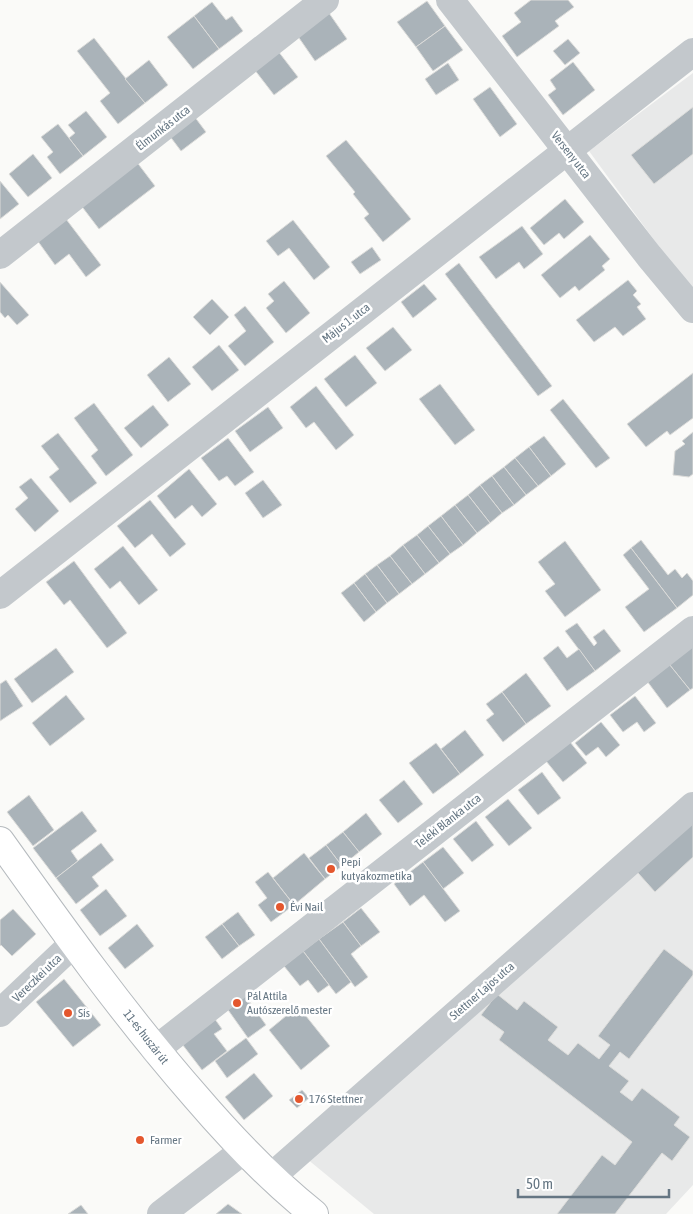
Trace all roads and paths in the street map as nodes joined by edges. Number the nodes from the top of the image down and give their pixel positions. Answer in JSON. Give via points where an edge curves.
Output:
{"nodes":[{"id":1,"x":325,"y":0,"type":"edge"},
{"id":2,"x":450,"y":0,"type":"edge"},
{"id":3,"x":693,"y":52,"type":"edge"},
{"id":4,"x":567,"y":150,"type":"junction"},
{"id":5,"x":0,"y":255,"type":"edge"},
{"id":6,"x":693,"y":309,"type":"edge"},
{"id":7,"x":0,"y":595,"type":"edge"},
{"id":8,"x":693,"y":630,"type":"edge"},
{"id":9,"x":693,"y":806,"type":"edge"},
{"id":10,"x":0,"y":841,"type":"edge"},
{"id":11,"x":74,"y":943,"type":"junction"},
{"id":12,"x":0,"y":1013,"type":"edge"},
{"id":13,"x":155,"y":1050,"type":"junction"},
{"id":14,"x":244,"y":1150,"type":"junction"},
{"id":15,"x":271,"y":1177,"type":"junction"},
{"id":16,"x":161,"y":1214,"type":"edge"},
{"id":17,"x":314,"y":1214,"type":"edge"}],
"edges":[{"from":1,"to":5,"type":"street","name":"Élmunkás utca"},
{"from":2,"to":4,"type":"street","name":"Verseny utca"},
{"from":3,"to":4,"type":"street","name":"Május 1. utca"},
{"from":4,"to":6,"type":"street","name":"Verseny utca"},
{"from":4,"to":7,"type":"street","name":"Május 1. utca"},
{"from":8,"to":13,"type":"street","name":"Teleki Blanka utca"},
{"from":9,"to":15,"type":"street","name":"Stettner Lajos utca"},
{"from":10,"to":11,"type":"main road","name":"11-es huszár út"},
{"from":11,"to":12,"type":"street","name":"Vereczkei utca"},
{"from":11,"to":13,"type":"main road","name":"11-es huszár út"},
{"from":13,"to":14,"type":"main road","name":"11-es huszár út"},
{"from":14,"to":15,"type":"main road","name":"11-es huszár út"},
{"from":14,"to":16,"type":"street"},
{"from":15,"to":17,"type":"main road","name":"11-es huszár út"}]}
